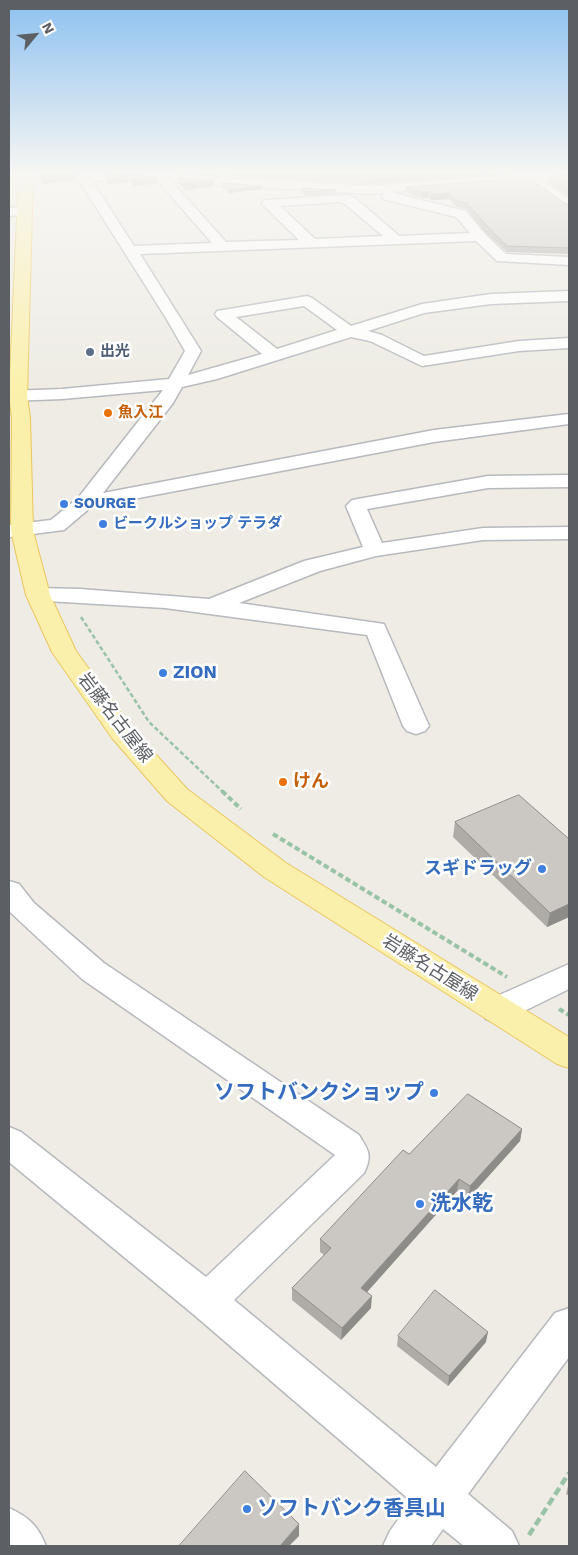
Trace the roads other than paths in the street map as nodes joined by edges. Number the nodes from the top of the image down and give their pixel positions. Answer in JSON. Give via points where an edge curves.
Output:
{"nodes":[{"id":1,"x":16,"y":247,"type":"edge"},
{"id":2,"x":129,"y":247,"type":"edge"},
{"id":3,"x":223,"y":247,"type":"joint"},
{"id":4,"x":233,"y":247,"type":"edge"},
{"id":5,"x":490,"y":247,"type":"edge"},
{"id":6,"x":131,"y":250,"type":"junction"},
{"id":7,"x":569,"y":261,"type":"edge"},
{"id":8,"x":569,"y":296,"type":"edge"},
{"id":9,"x":348,"y":331,"type":"junction"},
{"id":10,"x":569,"y":343,"type":"edge"},
{"id":11,"x":274,"y":356,"type":"junction"},
{"id":12,"x":174,"y":384,"type":"junction"},
{"id":13,"x":14,"y":396,"type":"edge"},
{"id":14,"x":569,"y":419,"type":"edge"},
{"id":15,"x":569,"y":481,"type":"edge"},
{"id":16,"x":85,"y":502,"type":"junction"},
{"id":17,"x":15,"y":531,"type":"edge"},
{"id":18,"x":569,"y":533,"type":"edge"},
{"id":19,"x":375,"y":550,"type":"junction"},
{"id":20,"x":38,"y":595,"type":"junction"},
{"id":21,"x":214,"y":606,"type":"junction"},
{"id":22,"x":416,"y":726,"type":"dead end"},
{"id":23,"x":9,"y":891,"type":"edge"},
{"id":24,"x":569,"y":976,"type":"edge"},
{"id":25,"x":496,"y":1010,"type":"junction"},
{"id":26,"x":569,"y":1054,"type":"edge"},
{"id":27,"x":9,"y":1142,"type":"edge"},
{"id":28,"x":207,"y":1301,"type":"junction"},
{"id":29,"x":569,"y":1326,"type":"edge"},
{"id":30,"x":439,"y":1498,"type":"junction"},
{"id":31,"x":9,"y":1530,"type":"edge"},
{"id":32,"x":512,"y":1543,"type":"edge"},
{"id":33,"x":24,"y":1546,"type":"edge"},
{"id":34,"x":405,"y":1546,"type":"edge"}],
"edges":[{"from":1,"to":13,"type":"main road","name":"岩藤名古屋線"},
{"from":2,"to":6,"type":"street"},
{"from":3,"to":4,"type":"street"},
{"from":3,"to":6,"type":"street"},
{"from":5,"to":7,"type":"street","via":[[502,258]]},
{"from":6,"to":12,"type":"street","via":[[193,351]]},
{"from":8,"to":9,"type":"street","via":[[464,302],[406,313]]},
{"from":9,"to":10,"type":"street","via":[[376,338],[422,361],[519,346]]},
{"from":9,"to":11,"type":"street"},
{"from":9,"to":11,"type":"street","via":[[307,301],[223,314]]},
{"from":11,"to":12,"type":"street"},
{"from":12,"to":13,"type":"street"},
{"from":12,"to":16,"type":"street","via":[[167,399]]},
{"from":13,"to":17,"type":"main road","name":"岩藤名古屋線","via":[[21,418]]},
{"from":14,"to":16,"type":"street","via":[[434,436]]},
{"from":15,"to":19,"type":"street","via":[[473,484],[359,504],[356,506]]},
{"from":16,"to":17,"type":"street","via":[[57,526]]},
{"from":17,"to":20,"type":"main road","name":"岩藤名古屋線"},
{"from":18,"to":19,"type":"street","via":[[483,534]]},
{"from":19,"to":21,"type":"street","via":[[312,566]]},
{"from":20,"to":21,"type":"street","via":[[66,594]]},
{"from":20,"to":25,"type":"main road","name":"岩藤名古屋線","via":[[64,652],[121,732],[177,794],[275,870]]},
{"from":21,"to":22,"type":"street","via":[[376,629]]},
{"from":23,"to":28,"type":"street","via":[[24,910],[93,972],[347,1145],[352,1154],[352,1162]]},
{"from":24,"to":25,"type":"street"},
{"from":25,"to":26,"type":"main road","name":"岩藤名古屋線"},
{"from":27,"to":28,"type":"street"},
{"from":28,"to":30,"type":"street"},
{"from":29,"to":30,"type":"street"},
{"from":30,"to":32,"type":"street"},
{"from":30,"to":34,"type":"street"},
{"from":31,"to":33,"type":"street"}]}
